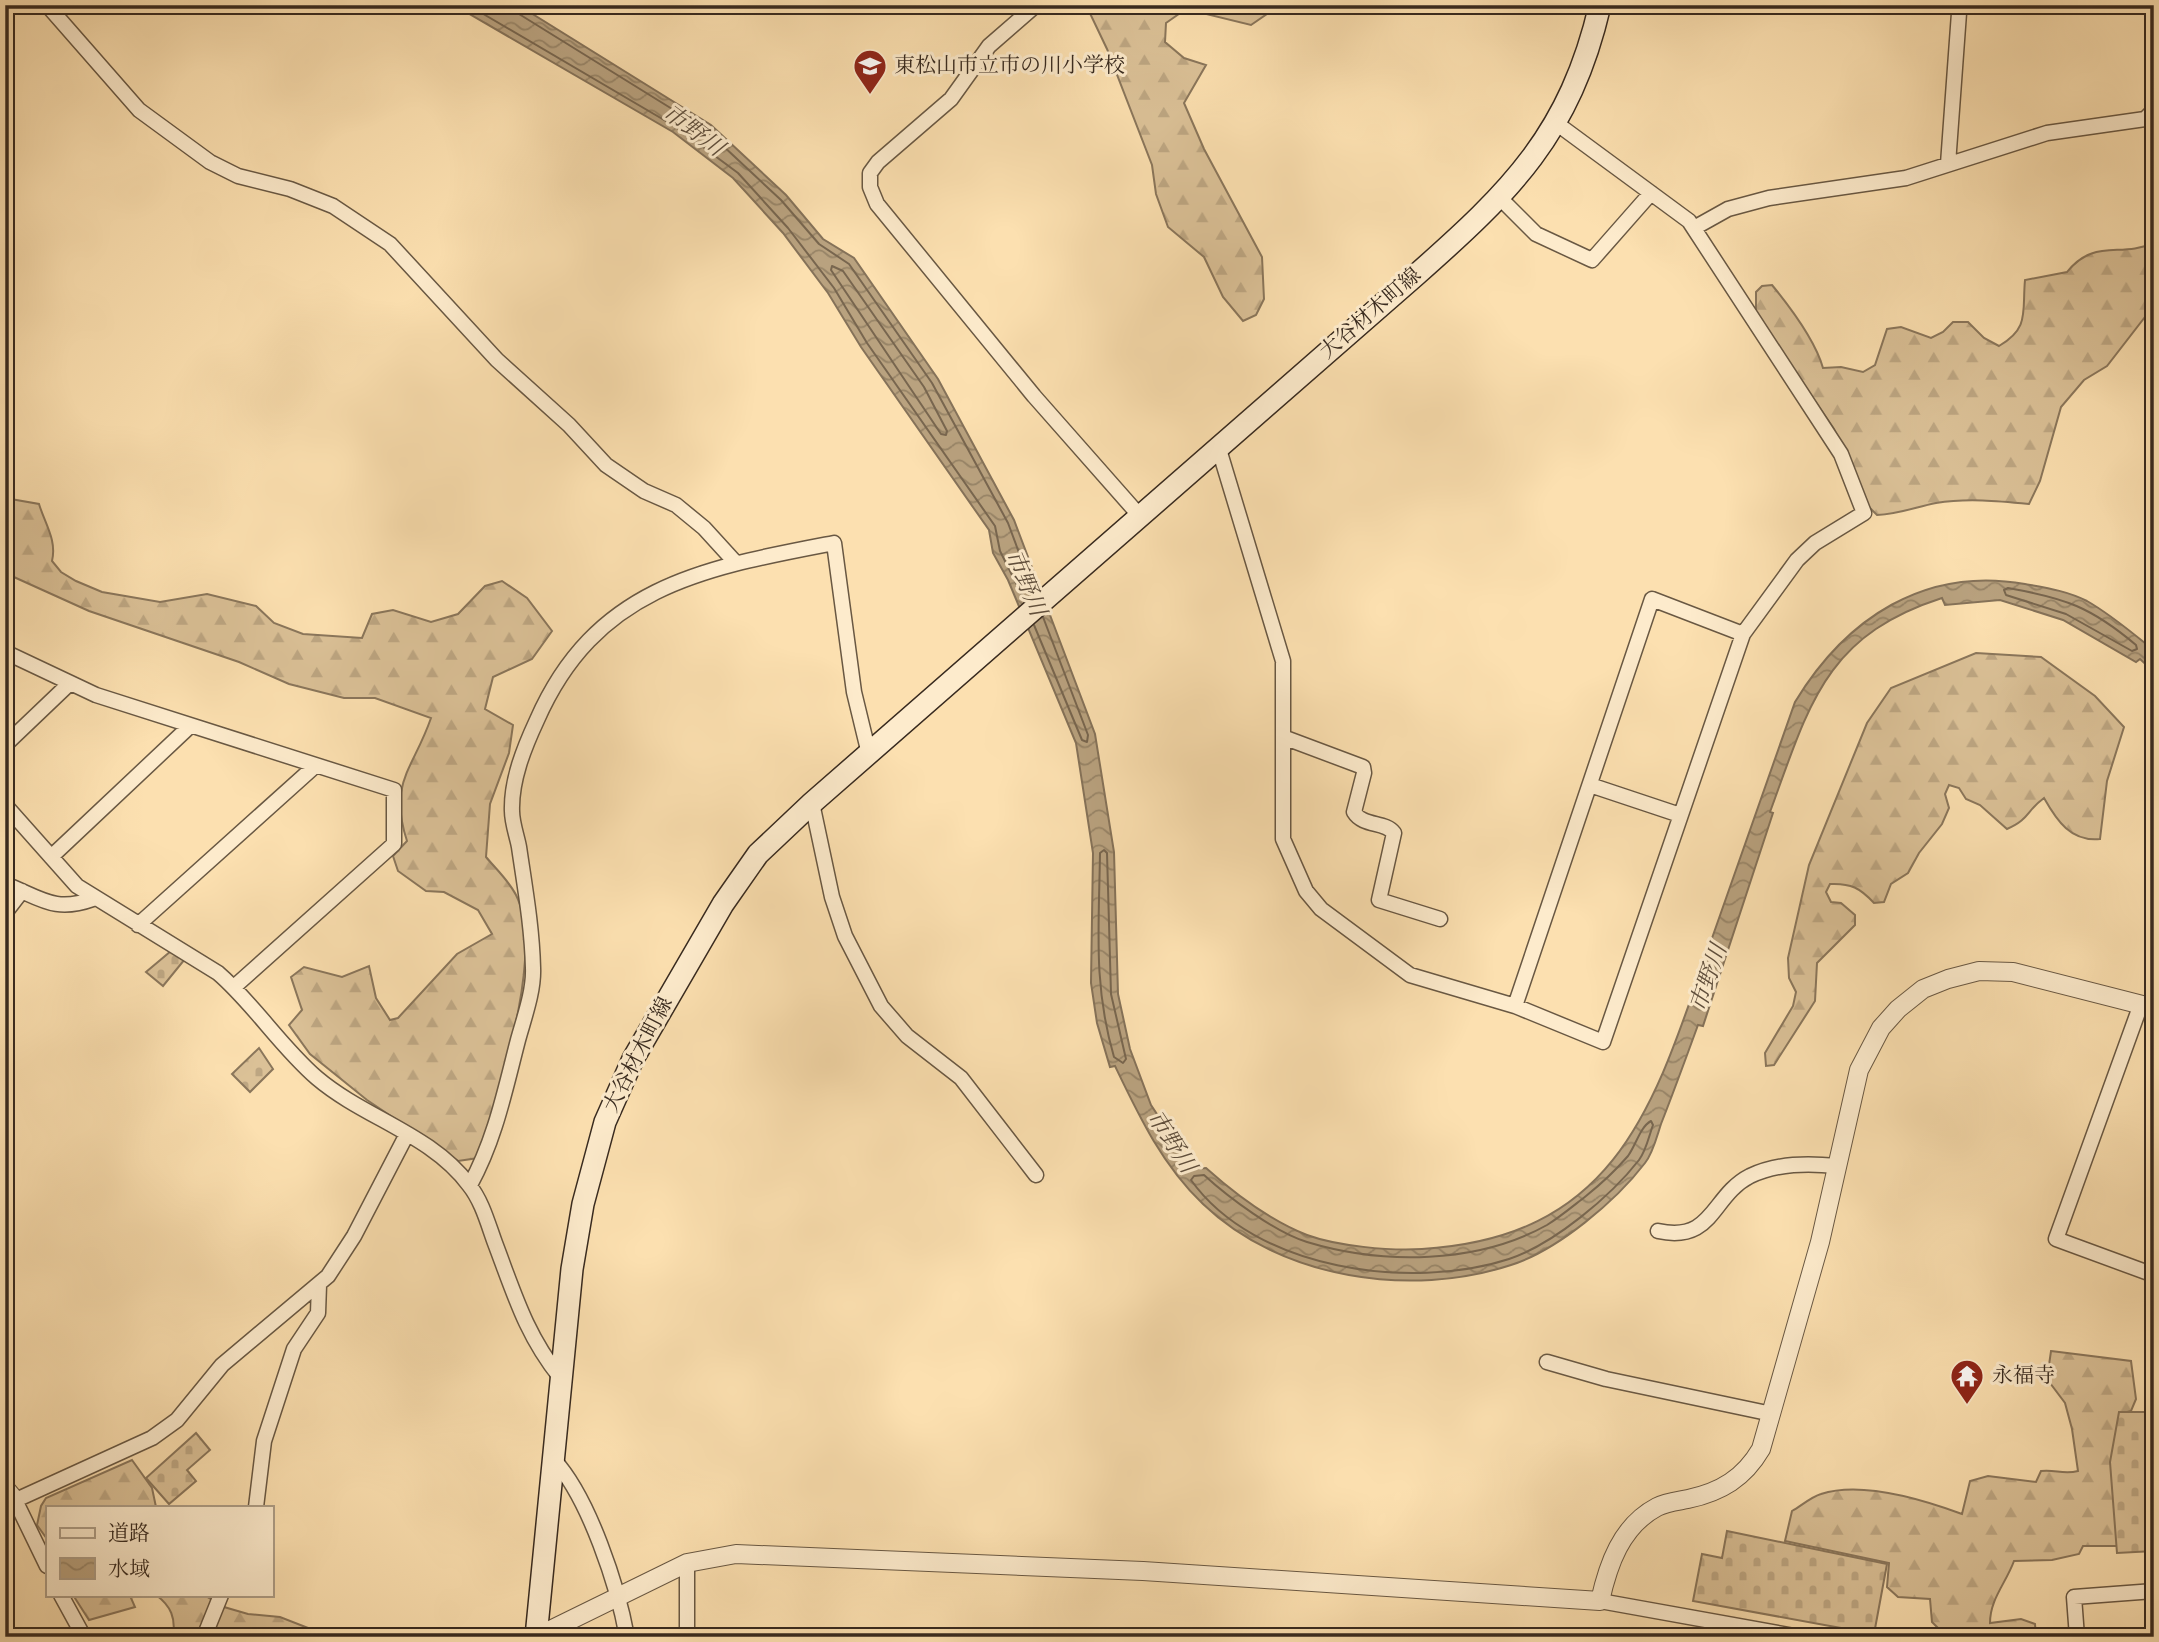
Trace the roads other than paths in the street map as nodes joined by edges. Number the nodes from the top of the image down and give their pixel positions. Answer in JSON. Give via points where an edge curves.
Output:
{"nodes":[{"id":1,"x":47,"y":5,"type":"edge"},
{"id":2,"x":1036,"y":5,"type":"edge"},
{"id":3,"x":1600,"y":5,"type":"edge"},
{"id":4,"x":1959,"y":13,"type":"dead end"},
{"id":5,"x":2154,"y":110,"type":"edge"},
{"id":6,"x":1556,"y":122,"type":"junction"},
{"id":7,"x":1948,"y":164,"type":"junction"},
{"id":8,"x":1651,"y":193,"type":"junction"},
{"id":9,"x":1500,"y":198,"type":"junction"},
{"id":10,"x":1694,"y":228,"type":"junction"},
{"id":11,"x":1218,"y":446,"type":"junction"},
{"id":12,"x":1139,"y":515,"type":"junction"},
{"id":13,"x":735,"y":562,"type":"junction"},
{"id":14,"x":1743,"y":634,"type":"junction"},
{"id":15,"x":5,"y":652,"type":"edge"},
{"id":16,"x":70,"y":683,"type":"junction"},
{"id":17,"x":189,"y":727,"type":"junction"},
{"id":18,"x":1283,"y":737,"type":"junction"},
{"id":19,"x":5,"y":745,"type":"edge"},
{"id":20,"x":869,"y":754,"type":"junction"},
{"id":21,"x":315,"y":766,"type":"junction"},
{"id":22,"x":1590,"y":785,"type":"junction"},
{"id":23,"x":812,"y":803,"type":"junction"},
{"id":24,"x":5,"y":805,"type":"edge"},
{"id":25,"x":1680,"y":815,"type":"junction"},
{"id":26,"x":51,"y":856,"type":"junction"},
{"id":27,"x":5,"y":884,"type":"edge"},
{"id":28,"x":22,"y":891,"type":"junction"},
{"id":29,"x":93,"y":899,"type":"junction"},
{"id":30,"x":5,"y":913,"type":"edge"},
{"id":31,"x":1440,"y":919,"type":"dead end"},
{"id":32,"x":138,"y":925,"type":"junction"},
{"id":33,"x":234,"y":987,"type":"junction"},
{"id":34,"x":1515,"y":1006,"type":"junction"},
{"id":35,"x":2148,"y":1006,"type":"edge"},
{"id":36,"x":407,"y":1134,"type":"junction"},
{"id":37,"x":1837,"y":1166,"type":"junction"},
{"id":38,"x":1036,"y":1175,"type":"dead end"},
{"id":39,"x":470,"y":1185,"type":"junction"},
{"id":40,"x":1658,"y":1231,"type":"dead end"},
{"id":41,"x":2154,"y":1275,"type":"edge"},
{"id":42,"x":319,"y":1285,"type":"junction"},
{"id":43,"x":1547,"y":1362,"type":"dead end"},
{"id":44,"x":560,"y":1377,"type":"junction"},
{"id":45,"x":1772,"y":1414,"type":"junction"},
{"id":46,"x":554,"y":1460,"type":"junction"},
{"id":47,"x":9,"y":1497,"type":"edge"},
{"id":48,"x":256,"y":1506,"type":"edge"},
{"id":49,"x":687,"y":1563,"type":"junction"},
{"id":50,"x":46,"y":1564,"type":"edge"},
{"id":51,"x":2154,"y":1591,"type":"edge"},
{"id":52,"x":617,"y":1595,"type":"junction"},
{"id":53,"x":62,"y":1596,"type":"edge"},
{"id":54,"x":220,"y":1596,"type":"edge"},
{"id":55,"x":1600,"y":1601,"type":"junction"},
{"id":56,"x":84,"y":1637,"type":"edge"},
{"id":57,"x":204,"y":1637,"type":"edge"},
{"id":58,"x":536,"y":1637,"type":"edge"},
{"id":59,"x":627,"y":1637,"type":"edge"},
{"id":60,"x":687,"y":1637,"type":"edge"},
{"id":61,"x":1800,"y":1637,"type":"edge"},
{"id":62,"x":2077,"y":1637,"type":"edge"}],
"edges":[{"from":1,"to":13,"type":"street","via":[[139,110],[210,162],[238,176],[332,206],[390,244],[497,360],[606,465],[644,491],[676,505],[704,527]]},
{"from":2,"to":12,"type":"street","via":[[989,46],[951,99],[878,162],[870,173],[870,187],[877,204],[951,296]]},
{"from":3,"to":6,"type":"main road","name":"大谷材木町線","via":[[1588,55]]},
{"from":4,"to":7,"type":"street"},
{"from":5,"to":7,"type":"street","via":[[2146,119],[2047,133]]},
{"from":6,"to":8,"type":"street"},
{"from":6,"to":9,"type":"main road","name":"大谷材木町線"},
{"from":7,"to":10,"type":"street","via":[[1906,178],[1769,198],[1728,209]]},
{"from":8,"to":9,"type":"street","via":[[1592,260],[1536,234]]},
{"from":8,"to":10,"type":"street"},
{"from":9,"to":11,"type":"main road","name":"大谷材木町線"},
{"from":10,"to":14,"type":"street","via":[[1840,454],[1864,513],[1797,559]]},
{"from":11,"to":12,"type":"main road","name":"大谷材木町線"},
{"from":11,"to":18,"type":"street","via":[[1283,661]]},
{"from":12,"to":20,"type":"main road","name":"大谷材木町線"},
{"from":13,"to":20,"type":"street","via":[[834,543],[854,692]]},
{"from":13,"to":39,"type":"street","via":[[681,579],[612,619],[586,642],[546,699],[527,741],[512,812],[534,972],[493,1137]]},
{"from":14,"to":22,"type":"street","via":[[1651,599]]},
{"from":14,"to":25,"type":"street"},
{"from":15,"to":16,"type":"street"},
{"from":16,"to":17,"type":"street"},
{"from":16,"to":19,"type":"street"},
{"from":17,"to":21,"type":"street"},
{"from":17,"to":26,"type":"street"},
{"from":18,"to":31,"type":"street","via":[[1363,767],[1354,812],[1363,821],[1394,833],[1378,900]]},
{"from":18,"to":34,"type":"street","via":[[1283,839],[1306,891],[1321,909],[1410,975]]},
{"from":20,"to":23,"type":"main road","name":"大谷材木町線"},
{"from":21,"to":32,"type":"street"},
{"from":21,"to":33,"type":"street","via":[[394,790],[394,844]]},
{"from":22,"to":25,"type":"street"},
{"from":22,"to":34,"type":"street"},
{"from":23,"to":38,"type":"street","via":[[845,936],[881,1006],[906,1036],[961,1078]]},
{"from":23,"to":44,"type":"main road","name":"大谷材木町線","via":[[758,854],[723,904],[633,1059],[605,1122],[583,1204]]},
{"from":24,"to":26,"type":"street"},
{"from":25,"to":34,"type":"street","via":[[1603,1042]]},
{"from":26,"to":29,"type":"street"},
{"from":27,"to":28,"type":"street"},
{"from":28,"to":29,"type":"street","via":[[56,906]]},
{"from":28,"to":30,"type":"street"},
{"from":29,"to":32,"type":"street"},
{"from":32,"to":33,"type":"street"},
{"from":33,"to":36,"type":"street","via":[[276,1039],[318,1079]]},
{"from":35,"to":37,"type":"street","via":[[2013,972],[1979,971],[1923,989],[1881,1028],[1859,1070]]},
{"from":35,"to":41,"type":"street","via":[[2056,1239]]},
{"from":36,"to":39,"type":"street","via":[[432,1149]]},
{"from":36,"to":42,"type":"street","via":[[342,1258]]},
{"from":37,"to":40,"type":"street","via":[[1796,1163],[1749,1177],[1701,1226],[1688,1233]]},
{"from":37,"to":45,"type":"street"},
{"from":39,"to":44,"type":"street","via":[[527,1329]]},
{"from":42,"to":47,"type":"street","via":[[222,1365],[192,1405],[152,1438]]},
{"from":42,"to":48,"type":"street","via":[[318,1313],[294,1349],[264,1441]]},
{"from":43,"to":45,"type":"street"},
{"from":44,"to":46,"type":"main road","name":"大谷材木町線"},
{"from":45,"to":55,"type":"street","via":[[1761,1449],[1740,1476],[1722,1489],[1659,1506],[1633,1525],[1616,1550]]},
{"from":46,"to":52,"type":"street","via":[[578,1494]]},
{"from":46,"to":58,"type":"main road","name":"大谷材木町線"},
{"from":47,"to":50,"type":"street"},
{"from":49,"to":52,"type":"street"},
{"from":49,"to":55,"type":"street","via":[[736,1554],[1054,1567]]},
{"from":49,"to":60,"type":"street"},
{"from":51,"to":62,"type":"street","via":[[2074,1597]]},
{"from":52,"to":58,"type":"street"},
{"from":52,"to":59,"type":"street"},
{"from":53,"to":56,"type":"street"},
{"from":54,"to":57,"type":"street"},
{"from":55,"to":61,"type":"street"}]}
